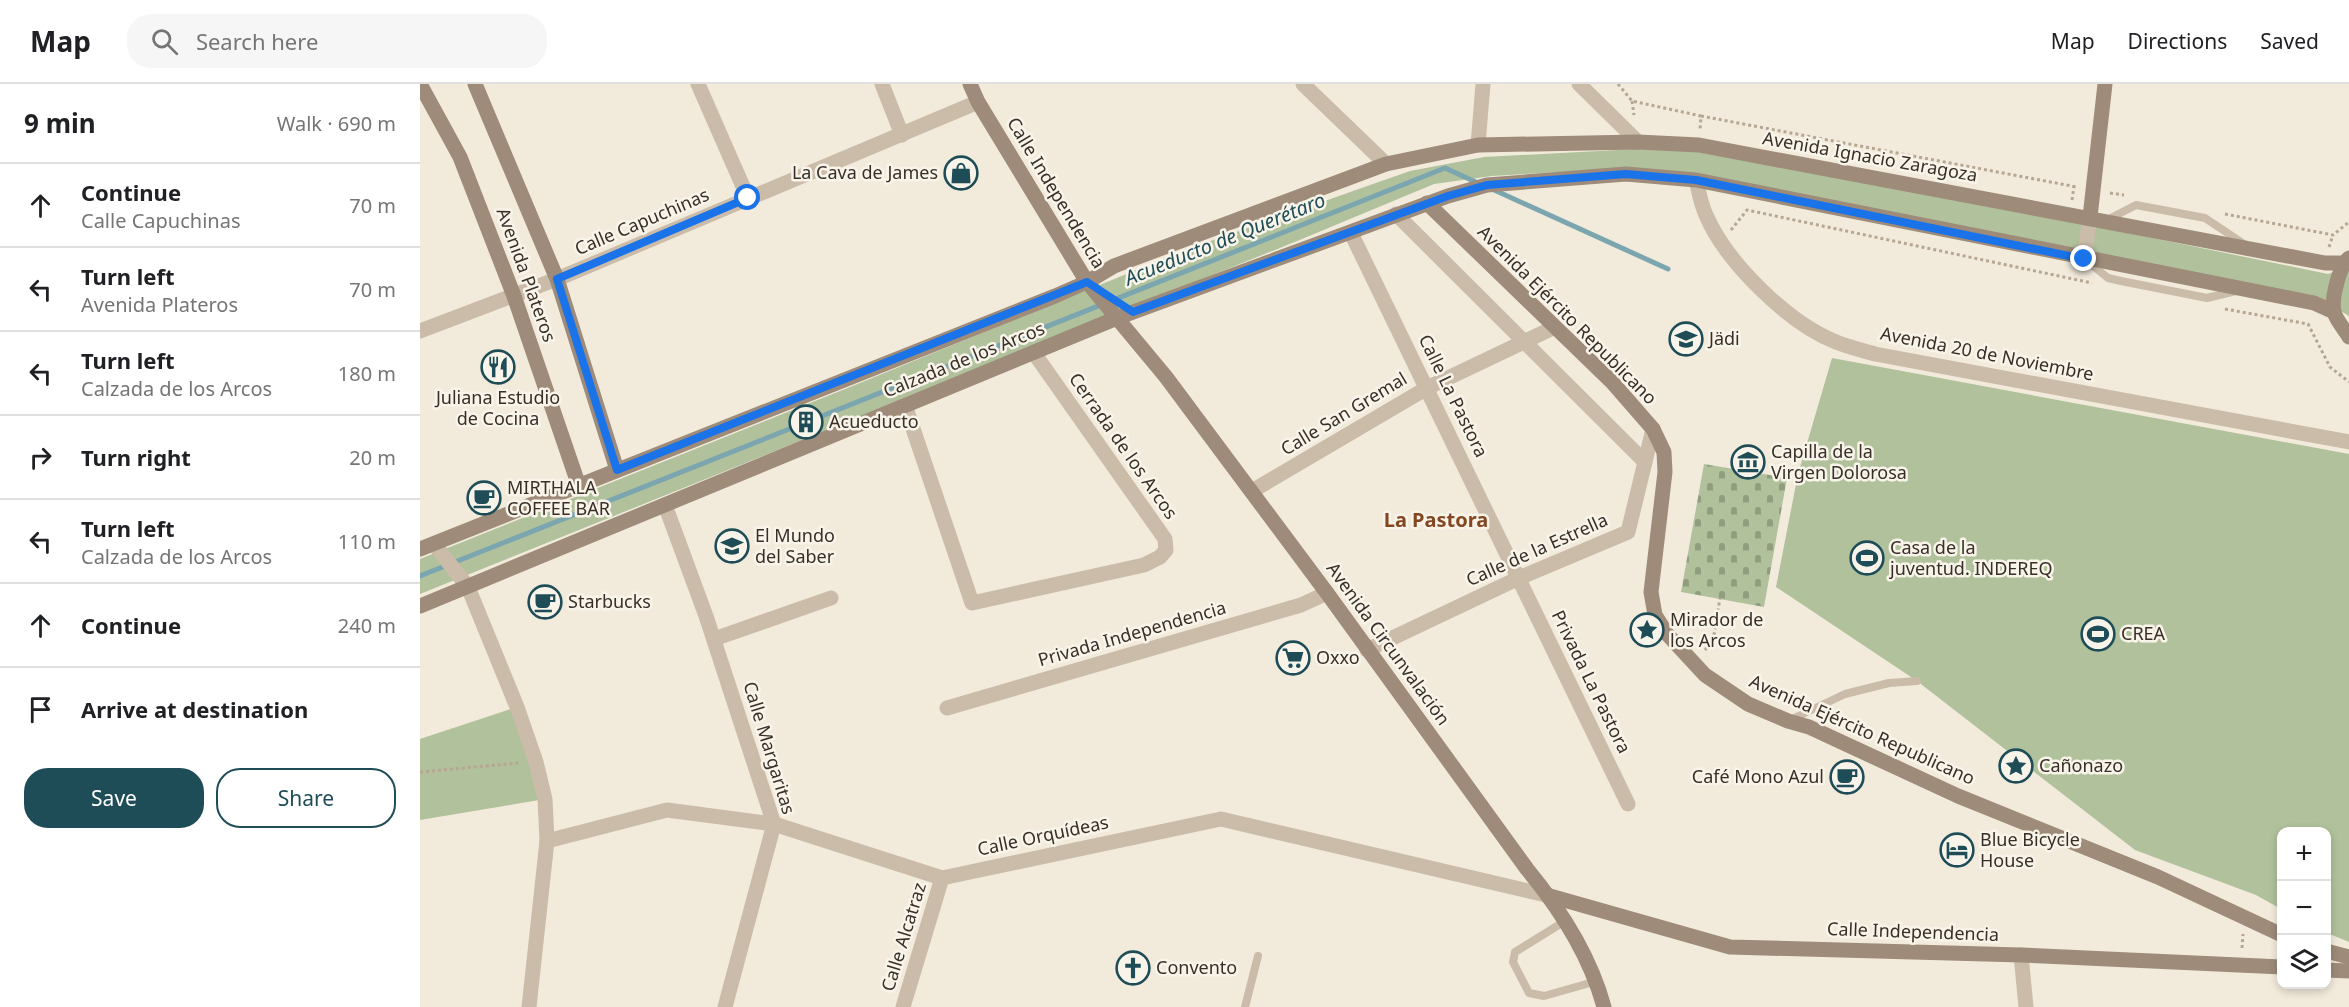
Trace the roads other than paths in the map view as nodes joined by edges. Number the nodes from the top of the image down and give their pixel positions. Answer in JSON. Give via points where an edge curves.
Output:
{"nodes":[{"id":1,"x":420,"y":84,"type":"edge"},
{"id":2,"x":476,"y":84,"type":"edge"},
{"id":3,"x":698,"y":84,"type":"edge"},
{"id":4,"x":882,"y":84,"type":"edge"},
{"id":5,"x":970,"y":84,"type":"edge"},
{"id":6,"x":1303,"y":84,"type":"edge"},
{"id":7,"x":1483,"y":84,"type":"edge"},
{"id":8,"x":1580,"y":84,"type":"edge"},
{"id":9,"x":2105,"y":84,"type":"edge"},
{"id":10,"x":978,"y":102,"type":"junction"},
{"id":11,"x":902,"y":135,"type":"junction"},
{"id":12,"x":1638,"y":142,"type":"junction"},
{"id":13,"x":1478,"y":145,"type":"junction"},
{"id":14,"x":1386,"y":164,"type":"junction"},
{"id":15,"x":1696,"y":180,"type":"junction"},
{"id":16,"x":748,"y":198,"type":"junction"},
{"id":17,"x":1427,"y":203,"type":"junction"},
{"id":18,"x":1396,"y":214,"type":"junction"},
{"id":19,"x":2090,"y":217,"type":"junction"},
{"id":20,"x":1351,"y":233,"type":"junction"},
{"id":21,"x":2084,"y":259,"type":"junction"},
{"id":22,"x":2346,"y":260,"type":"edge"},
{"id":23,"x":557,"y":279,"type":"junction"},
{"id":24,"x":1087,"y":282,"type":"junction"},
{"id":25,"x":514,"y":296,"type":"junction"},
{"id":26,"x":1133,"y":312,"type":"junction"},
{"id":27,"x":2334,"y":312,"type":"junction"},
{"id":28,"x":1117,"y":318,"type":"junction"},
{"id":29,"x":1556,"y":327,"type":"junction"},
{"id":30,"x":420,"y":331,"type":"edge"},
{"id":31,"x":2349,"y":337,"type":"edge"},
{"id":32,"x":1525,"y":341,"type":"junction"},
{"id":33,"x":1034,"y":353,"type":"junction"},
{"id":34,"x":1427,"y":387,"type":"junction"},
{"id":35,"x":905,"y":405,"type":"junction"},
{"id":36,"x":1653,"y":429,"type":"junction"},
{"id":37,"x":2349,"y":442,"type":"edge"},
{"id":38,"x":1645,"y":462,"type":"junction"},
{"id":39,"x":617,"y":470,"type":"junction"},
{"id":40,"x":579,"y":486,"type":"junction"},
{"id":41,"x":1252,"y":491,"type":"junction"},
{"id":42,"x":665,"y":505,"type":"junction"},
{"id":43,"x":427,"y":547,"type":"edge"},
{"id":44,"x":1519,"y":578,"type":"junction"},
{"id":45,"x":468,"y":587,"type":"junction"},
{"id":46,"x":1327,"y":593,"type":"junction"},
{"id":47,"x":831,"y":598,"type":"dead end"},
{"id":48,"x":420,"y":606,"type":"edge"},
{"id":49,"x":714,"y":639,"type":"junction"},
{"id":50,"x":1367,"y":650,"type":"junction"},
{"id":51,"x":1917,"y":681,"type":"dead end"},
{"id":52,"x":947,"y":708,"type":"dead end"},
{"id":53,"x":1788,"y":721,"type":"junction"},
{"id":54,"x":1628,"y":804,"type":"dead end"},
{"id":55,"x":774,"y":824,"type":"junction"},
{"id":56,"x":547,"y":841,"type":"junction"},
{"id":57,"x":942,"y":878,"type":"junction"},
{"id":58,"x":1550,"y":896,"type":"junction"},
{"id":59,"x":1565,"y":921,"type":"junction"},
{"id":60,"x":2277,"y":933,"type":"edge"},
{"id":61,"x":2331,"y":952,"type":"edge"},
{"id":62,"x":2021,"y":955,"type":"junction"},
{"id":63,"x":1258,"y":956,"type":"dead end"},
{"id":64,"x":2349,"y":957,"type":"edge"},
{"id":65,"x":2277,"y":968,"type":"edge"},
{"id":66,"x":2331,"y":970,"type":"edge"},
{"id":67,"x":2349,"y":971,"type":"edge"},
{"id":68,"x":1597,"y":981,"type":"junction"},
{"id":69,"x":529,"y":1007,"type":"edge"},
{"id":70,"x":725,"y":1007,"type":"edge"},
{"id":71,"x":903,"y":1007,"type":"edge"},
{"id":72,"x":1245,"y":1007,"type":"edge"},
{"id":73,"x":1604,"y":1007,"type":"edge"},
{"id":74,"x":2026,"y":1007,"type":"edge"}],
"edges":[{"from":1,"to":25,"type":"main road","name":"Avenida Plateros","via":[[460,157]]},
{"from":2,"to":23,"type":"main road","name":"Avenida Plateros"},
{"from":3,"to":16,"type":"street"},
{"from":4,"to":11,"type":"street"},
{"from":5,"to":10,"type":"main road","name":"Calle Independencia"},
{"from":6,"to":14,"type":"street"},
{"from":7,"to":13,"type":"street"},
{"from":8,"to":12,"type":"street"},
{"from":9,"to":19,"type":"main road"},
{"from":10,"to":11,"type":"street","name":"Calle Capuchinas"},
{"from":10,"to":24,"type":"main road","name":"Calle Independencia"},
{"from":11,"to":16,"type":"street","name":"Calle Capuchinas"},
{"from":12,"to":13,"type":"main road","name":"Avenida Ignacio Zaragoza"},
{"from":12,"to":19,"type":"main road","name":"Avenida Ignacio Zaragoza","via":[[1699,145]]},
{"from":13,"to":14,"type":"main road","name":"Avenida Ignacio Zaragoza"},
{"from":14,"to":24,"type":"main road","name":"Calzada de los Arcos","via":[[1114,266]]},
{"from":15,"to":17,"type":"main road","via":[[1626,174],[1545,180],[1487,185]]},
{"from":15,"to":21,"type":"main road"},
{"from":15,"to":37,"type":"street","name":"Avenida 20 de Noviembre","via":[[1706,215],[1721,242],[1763,293],[1812,330],[1836,342],[1875,354]]},
{"from":16,"to":23,"type":"street","name":"Calle Capuchinas"},
{"from":17,"to":18,"type":"main road","name":"Calzada de los Arcos"},
{"from":17,"to":29,"type":"main road","name":"Avenida Ejército Republicano"},
{"from":18,"to":20,"type":"main road","name":"Calzada de los Arcos"},
{"from":18,"to":32,"type":"street"},
{"from":19,"to":21,"type":"street"},
{"from":19,"to":22,"type":"main road","name":"Avenida Ignacio Zaragoza","via":[[2325,263]]},
{"from":20,"to":26,"type":"main road","name":"Calzada de los Arcos"},
{"from":20,"to":34,"type":"street","name":"Calle La Pastora"},
{"from":21,"to":27,"type":"main road","via":[[2314,303]]},
{"from":22,"to":27,"type":"main road","via":[[2336,288]]},
{"from":23,"to":25,"type":"street","name":"Calle Capuchinas"},
{"from":23,"to":39,"type":"main road","name":"Avenida Plateros"},
{"from":24,"to":26,"type":"main road"},
{"from":24,"to":28,"type":"main road","name":"Calle Independencia"},
{"from":24,"to":39,"type":"main road","name":"Calzada de los Arcos"},
{"from":25,"to":30,"type":"street","name":"Calle Capuchinas"},
{"from":25,"to":40,"type":"main road","name":"Avenida Plateros"},
{"from":26,"to":28,"type":"main road","name":"Calzada de los Arcos"},
{"from":27,"to":31,"type":"main road"},
{"from":28,"to":33,"type":"main road","name":"Calzada de los Arcos"},
{"from":28,"to":41,"type":"main road","name":"Avenida Circunvalación"},
{"from":29,"to":32,"type":"street","name":"Calle San Gremal"},
{"from":29,"to":36,"type":"main road","name":"Avenida Ejército Republicano"},
{"from":32,"to":34,"type":"street","name":"Calle San Gremal"},
{"from":32,"to":38,"type":"street"},
{"from":33,"to":35,"type":"main road","name":"Calzada de los Arcos"},
{"from":33,"to":35,"type":"street","name":"Cerrada de los Arcos","via":[[1165,539],[1166,550],[1160,557],[1144,565],[972,603]]},
{"from":34,"to":41,"type":"street","name":"Calle San Gremal"},
{"from":34,"to":44,"type":"street","name":"Calle La Pastora"},
{"from":35,"to":42,"type":"main road","name":"Calzada de los Arcos"},
{"from":36,"to":38,"type":"street","name":"Calle de la Estrella"},
{"from":36,"to":53,"type":"main road","name":"Avenida Ejército Republicano","via":[[1664,452],[1665,472],[1651,592],[1655,615],[1705,675],[1748,704]]},
{"from":38,"to":44,"type":"street","name":"Calle de la Estrella","via":[[1628,532]]},
{"from":39,"to":40,"type":"main road","name":"Calzada de los Arcos"},
{"from":40,"to":43,"type":"main road","name":"Calzada de los Arcos"},
{"from":41,"to":46,"type":"main road","name":"Avenida Circunvalación"},
{"from":42,"to":45,"type":"main road","name":"Calzada de los Arcos"},
{"from":42,"to":49,"type":"street","name":"Calle Margaritas"},
{"from":43,"to":45,"type":"street"},
{"from":44,"to":50,"type":"street","name":"Calle de la Estrella"},
{"from":44,"to":54,"type":"street","name":"Privada La Pastora"},
{"from":45,"to":48,"type":"main road","name":"Calzada de los Arcos"},
{"from":45,"to":56,"type":"street","via":[[536,762],[545,799]]},
{"from":46,"to":50,"type":"main road","name":"Avenida Circunvalación"},
{"from":46,"to":52,"type":"street","name":"Privada Independencia","via":[[1301,605]]},
{"from":47,"to":49,"type":"street"},
{"from":49,"to":55,"type":"street","name":"Calle Margaritas"},
{"from":50,"to":58,"type":"main road","name":"Avenida Circunvalación"},
{"from":51,"to":53,"type":"lane","via":[[1888,683],[1845,694]]},
{"from":53,"to":60,"type":"main road","name":"Avenida Ejército Republicano","via":[[1958,796],[2158,877]]},
{"from":55,"to":56,"type":"street","name":"Calle Orquídeas","via":[[667,810]]},
{"from":55,"to":57,"type":"street","name":"Calle Orquídeas"},
{"from":55,"to":70,"type":"street","name":"Calle Margaritas"},
{"from":56,"to":69,"type":"street"},
{"from":57,"to":58,"type":"street","name":"Calle Orquídeas","via":[[1221,819]]},
{"from":57,"to":71,"type":"street","name":"Calle Alcatraz"},
{"from":58,"to":59,"type":"main road","name":"Avenida Circunvalación"},
{"from":58,"to":62,"type":"main road","name":"Calle Independencia","via":[[1730,947]]},
{"from":59,"to":68,"type":"main road","name":"Avenida Circunvalación"},
{"from":59,"to":68,"type":"lane","via":[[1515,951],[1513,962],[1529,993],[1544,996]]},
{"from":61,"to":64,"type":"main road"},
{"from":62,"to":65,"type":"main road","name":"Calle Independencia"},
{"from":62,"to":74,"type":"street"},
{"from":63,"to":72,"type":"lane"},
{"from":66,"to":67,"type":"main road"},
{"from":68,"to":73,"type":"main road","name":"Avenida Circunvalación"}]}
